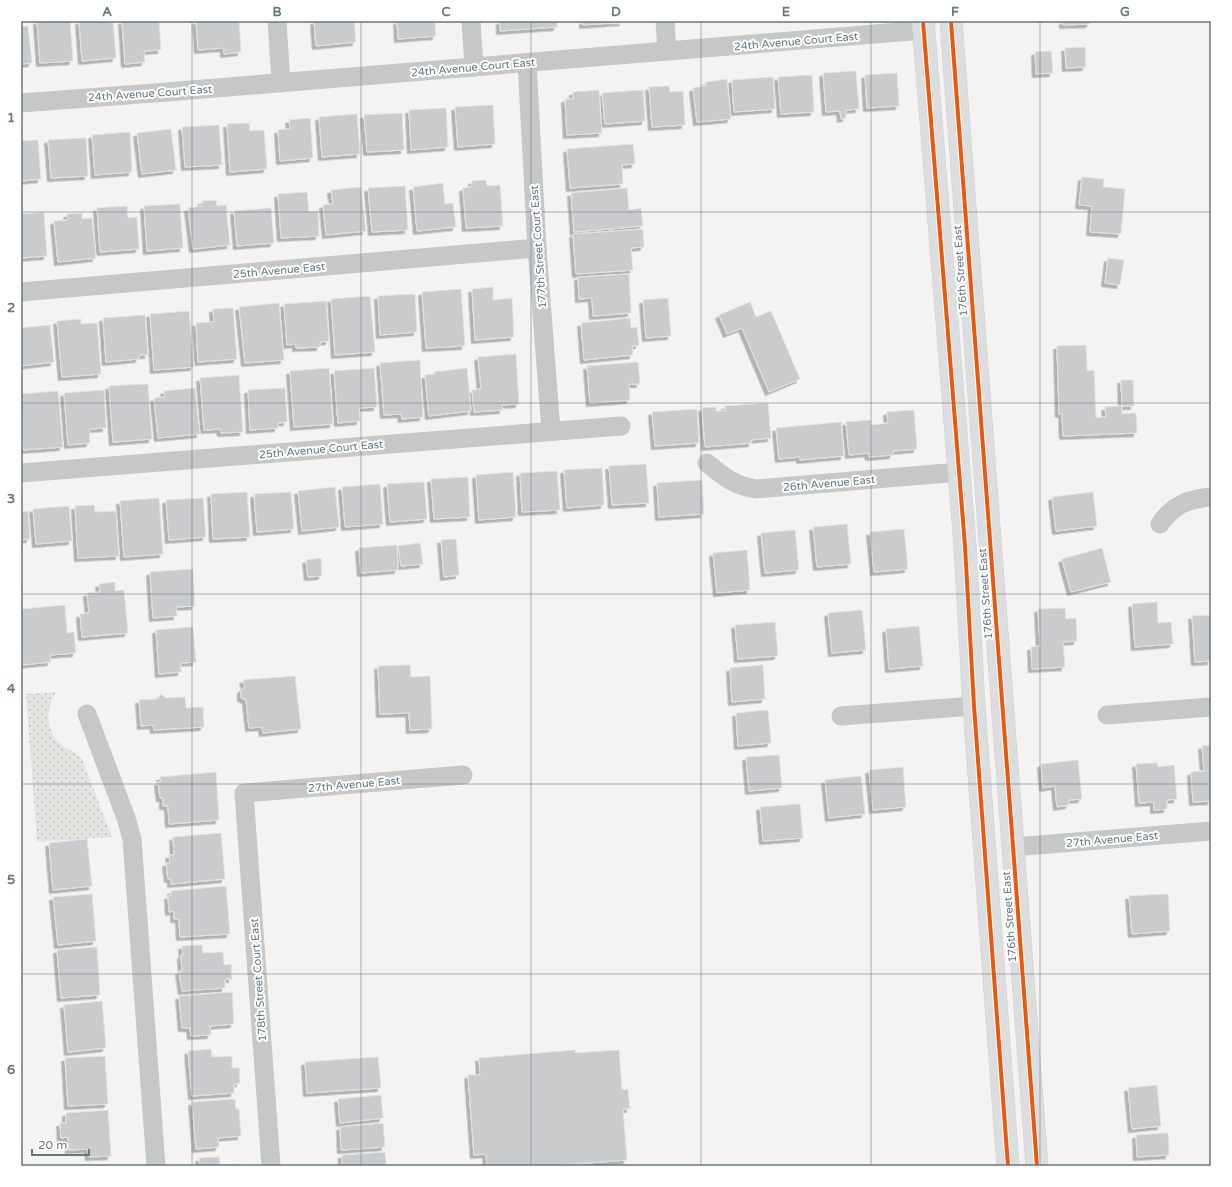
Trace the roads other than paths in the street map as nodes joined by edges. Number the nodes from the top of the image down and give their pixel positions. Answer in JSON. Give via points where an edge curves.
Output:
{"nodes":[{"id":1,"x":277,"y":21,"type":"edge"},
{"id":2,"x":471,"y":21,"type":"edge"},
{"id":3,"x":665,"y":21,"type":"edge"},
{"id":4,"x":951,"y":21,"type":"edge"},
{"id":5,"x":924,"y":26,"type":"edge"},
{"id":6,"x":667,"y":51,"type":"junction"},
{"id":7,"x":527,"y":63,"type":"junction"},
{"id":8,"x":474,"y":67,"type":"junction"},
{"id":9,"x":281,"y":83,"type":"junction"},
{"id":10,"x":21,"y":103,"type":"edge"},
{"id":11,"x":537,"y":248,"type":"junction"},
{"id":12,"x":21,"y":292,"type":"edge"},
{"id":13,"x":621,"y":426,"type":"dead end"},
{"id":14,"x":551,"y":431,"type":"junction"},
{"id":15,"x":957,"y":440,"type":"junction"},
{"id":16,"x":707,"y":463,"type":"dead end"},
{"id":17,"x":959,"y":472,"type":"junction"},
{"id":18,"x":21,"y":473,"type":"edge"},
{"id":19,"x":1211,"y":497,"type":"edge"},
{"id":20,"x":1160,"y":524,"type":"dead end"},
{"id":21,"x":994,"y":592,"type":"junction"},
{"id":22,"x":974,"y":706,"type":"junction"},
{"id":23,"x":1211,"y":707,"type":"edge"},
{"id":24,"x":87,"y":714,"type":"dead end"},
{"id":25,"x":1107,"y":715,"type":"dead end"},
{"id":26,"x":841,"y":716,"type":"dead end"},
{"id":27,"x":463,"y":775,"type":"dead end"},
{"id":28,"x":244,"y":793,"type":"joint"},
{"id":29,"x":1211,"y":831,"type":"edge"},
{"id":30,"x":1012,"y":848,"type":"junction"},
{"id":31,"x":156,"y":1166,"type":"edge"},
{"id":32,"x":271,"y":1166,"type":"edge"},
{"id":33,"x":1008,"y":1166,"type":"edge"},
{"id":34,"x":1037,"y":1166,"type":"edge"}],
"edges":[{"from":1,"to":9,"type":"street"},
{"from":2,"to":8,"type":"street"},
{"from":3,"to":6,"type":"street"},
{"from":4,"to":21,"type":"main road","name":"176th Street East"},
{"from":5,"to":6,"type":"street","name":"24th Avenue Court East"},
{"from":5,"to":15,"type":"main road","name":"176th Street East"},
{"from":6,"to":7,"type":"street","name":"24th Avenue Court East"},
{"from":7,"to":8,"type":"street","name":"24th Avenue Court East"},
{"from":7,"to":11,"type":"street","name":"177th Street Court East"},
{"from":8,"to":9,"type":"street","name":"24th Avenue Court East"},
{"from":9,"to":10,"type":"street","name":"24th Avenue Court East"},
{"from":11,"to":12,"type":"street","name":"25th Avenue East"},
{"from":11,"to":14,"type":"street","name":"177th Street Court East"},
{"from":13,"to":14,"type":"street","name":"25th Avenue Court East"},
{"from":14,"to":18,"type":"street","name":"25th Avenue Court East"},
{"from":15,"to":17,"type":"main road","name":"176th Street East"},
{"from":15,"to":21,"type":"main road","via":[[969,447],[977,579]]},
{"from":16,"to":17,"type":"street","name":"26th Avenue East","via":[[725,478],[742,487],[756,489]]},
{"from":17,"to":22,"type":"main road","name":"176th Street East"},
{"from":19,"to":20,"type":"street","via":[[1196,498],[1179,504]]},
{"from":21,"to":30,"type":"main road","name":"176th Street East"},
{"from":22,"to":26,"type":"street"},
{"from":22,"to":33,"type":"main road","name":"176th Street East"},
{"from":23,"to":25,"type":"street"},
{"from":24,"to":31,"type":"street","via":[[132,839]]},
{"from":27,"to":28,"type":"street","name":"27th Avenue East"},
{"from":28,"to":32,"type":"street","name":"178th Street Court East"},
{"from":29,"to":30,"type":"street","name":"27th Avenue East"},
{"from":30,"to":34,"type":"main road","name":"176th Street East"}]}
